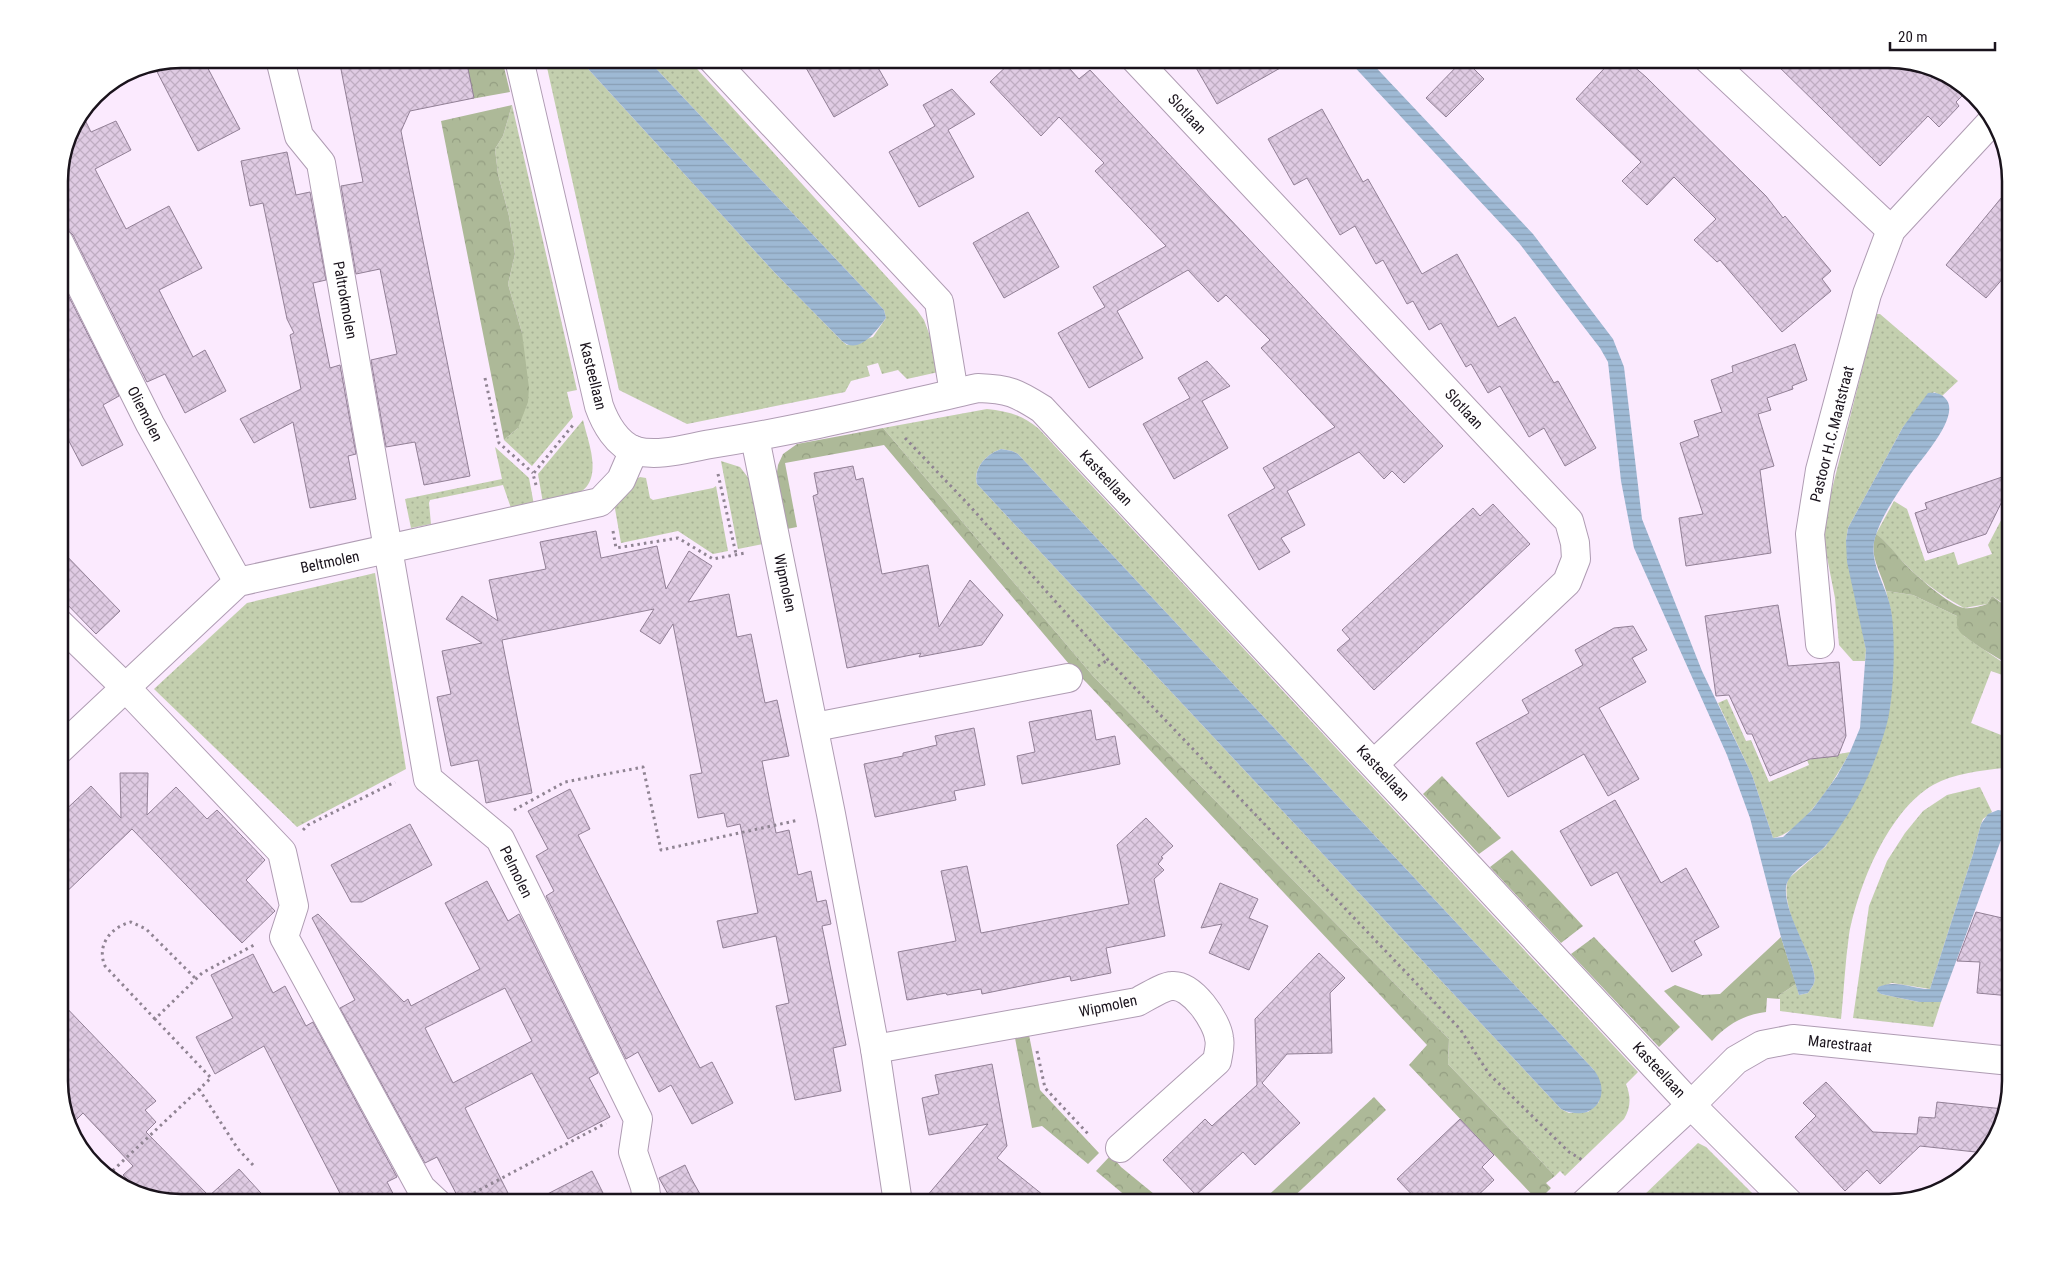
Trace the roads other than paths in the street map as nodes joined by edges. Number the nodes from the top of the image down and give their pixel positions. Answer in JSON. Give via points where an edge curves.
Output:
{"nodes":[{"id":1,"x":282,"y":68,"type":"edge"},
{"id":2,"x":521,"y":68,"type":"edge"},
{"id":3,"x":720,"y":68,"type":"edge"},
{"id":4,"x":1143,"y":68,"type":"edge"},
{"id":5,"x":1718,"y":68,"type":"edge"},
{"id":6,"x":1988,"y":125,"type":"edge"},
{"id":7,"x":1891,"y":230,"type":"junction"},
{"id":8,"x":68,"y":260,"type":"edge"},
{"id":9,"x":954,"y":394,"type":"junction"},
{"id":10,"x":755,"y":438,"type":"junction"},
{"id":11,"x":634,"y":450,"type":"junction"},
{"id":12,"x":388,"y":549,"type":"junction"},
{"id":13,"x":238,"y":582,"type":"junction"},
{"id":14,"x":68,"y":633,"type":"edge"},
{"id":15,"x":1820,"y":644,"type":"dead end"},
{"id":16,"x":1068,"y":678,"type":"dead end"},
{"id":17,"x":125,"y":687,"type":"junction"},
{"id":18,"x":815,"y":727,"type":"junction"},
{"id":19,"x":68,"y":741,"type":"edge"},
{"id":20,"x":1374,"y":764,"type":"junction"},
{"id":21,"x":875,"y":1049,"type":"junction"},
{"id":22,"x":2002,"y":1060,"type":"edge"},
{"id":23,"x":1691,"y":1105,"type":"junction"},
{"id":24,"x":1120,"y":1148,"type":"road end"},
{"id":25,"x":435,"y":1194,"type":"edge"},
{"id":26,"x":646,"y":1194,"type":"edge"},
{"id":27,"x":897,"y":1194,"type":"edge"},
{"id":28,"x":1595,"y":1194,"type":"edge"},
{"id":29,"x":1780,"y":1194,"type":"edge"}],
"edges":[{"from":1,"to":12,"type":"street","name":"Paltrokmolen","via":[[299,136],[321,163]]},
{"from":2,"to":11,"type":"street","name":"Kasteellaan","via":[[596,393],[605,423],[617,438]]},
{"from":3,"to":9,"type":"street","via":[[939,302]]},
{"from":4,"to":20,"type":"street","name":"Slotlaan","via":[[1569,522],[1576,558],[1566,582]]},
{"from":5,"to":7,"type":"street"},
{"from":6,"to":7,"type":"street","name":"Pastoor H.C.Maatstraat"},
{"from":7,"to":15,"type":"street","name":"Pastoor H.C.Maatstraat","via":[[1868,294],[1820,470],[1810,534]]},
{"from":8,"to":13,"type":"street","name":"Oliemolen","via":[[150,424]]},
{"from":9,"to":10,"type":"street","name":"Kasteellaan"},
{"from":9,"to":20,"type":"street","name":"Kasteellaan","via":[[978,388],[1002,389],[1021,395],[1042,409]]},
{"from":10,"to":11,"type":"street","name":"Kasteellaan","via":[[652,454]]},
{"from":10,"to":18,"type":"street","name":"Wipmolen"},
{"from":11,"to":12,"type":"street","name":"Beltmolen","via":[[621,480],[600,502]]},
{"from":12,"to":13,"type":"street","name":"Beltmolen"},
{"from":12,"to":26,"type":"street","name":"Pelmolen","via":[[428,779],[500,839],[638,1119],[633,1152]]},
{"from":13,"to":17,"type":"street"},
{"from":14,"to":17,"type":"street"},
{"from":16,"to":18,"type":"street"},
{"from":17,"to":19,"type":"street"},
{"from":17,"to":25,"type":"street","via":[[282,852],[294,906],[284,937],[422,1188]]},
{"from":18,"to":21,"type":"street","name":"Wipmolen"},
{"from":20,"to":23,"type":"street","name":"Kasteellaan"},
{"from":21,"to":24,"type":"street","name":"Wipmolen","via":[[1136,1002],[1172,986],[1184,988],[1202,1004],[1216,1024],[1220,1039],[1217,1061]]},
{"from":21,"to":27,"type":"street","name":"Wipmolen"},
{"from":22,"to":23,"type":"street","name":"Marestraat","via":[[1793,1039],[1762,1045],[1736,1060]]},
{"from":23,"to":28,"type":"street","name":"Marestraat"},
{"from":23,"to":29,"type":"street","name":"Kasteellaan"}]}
